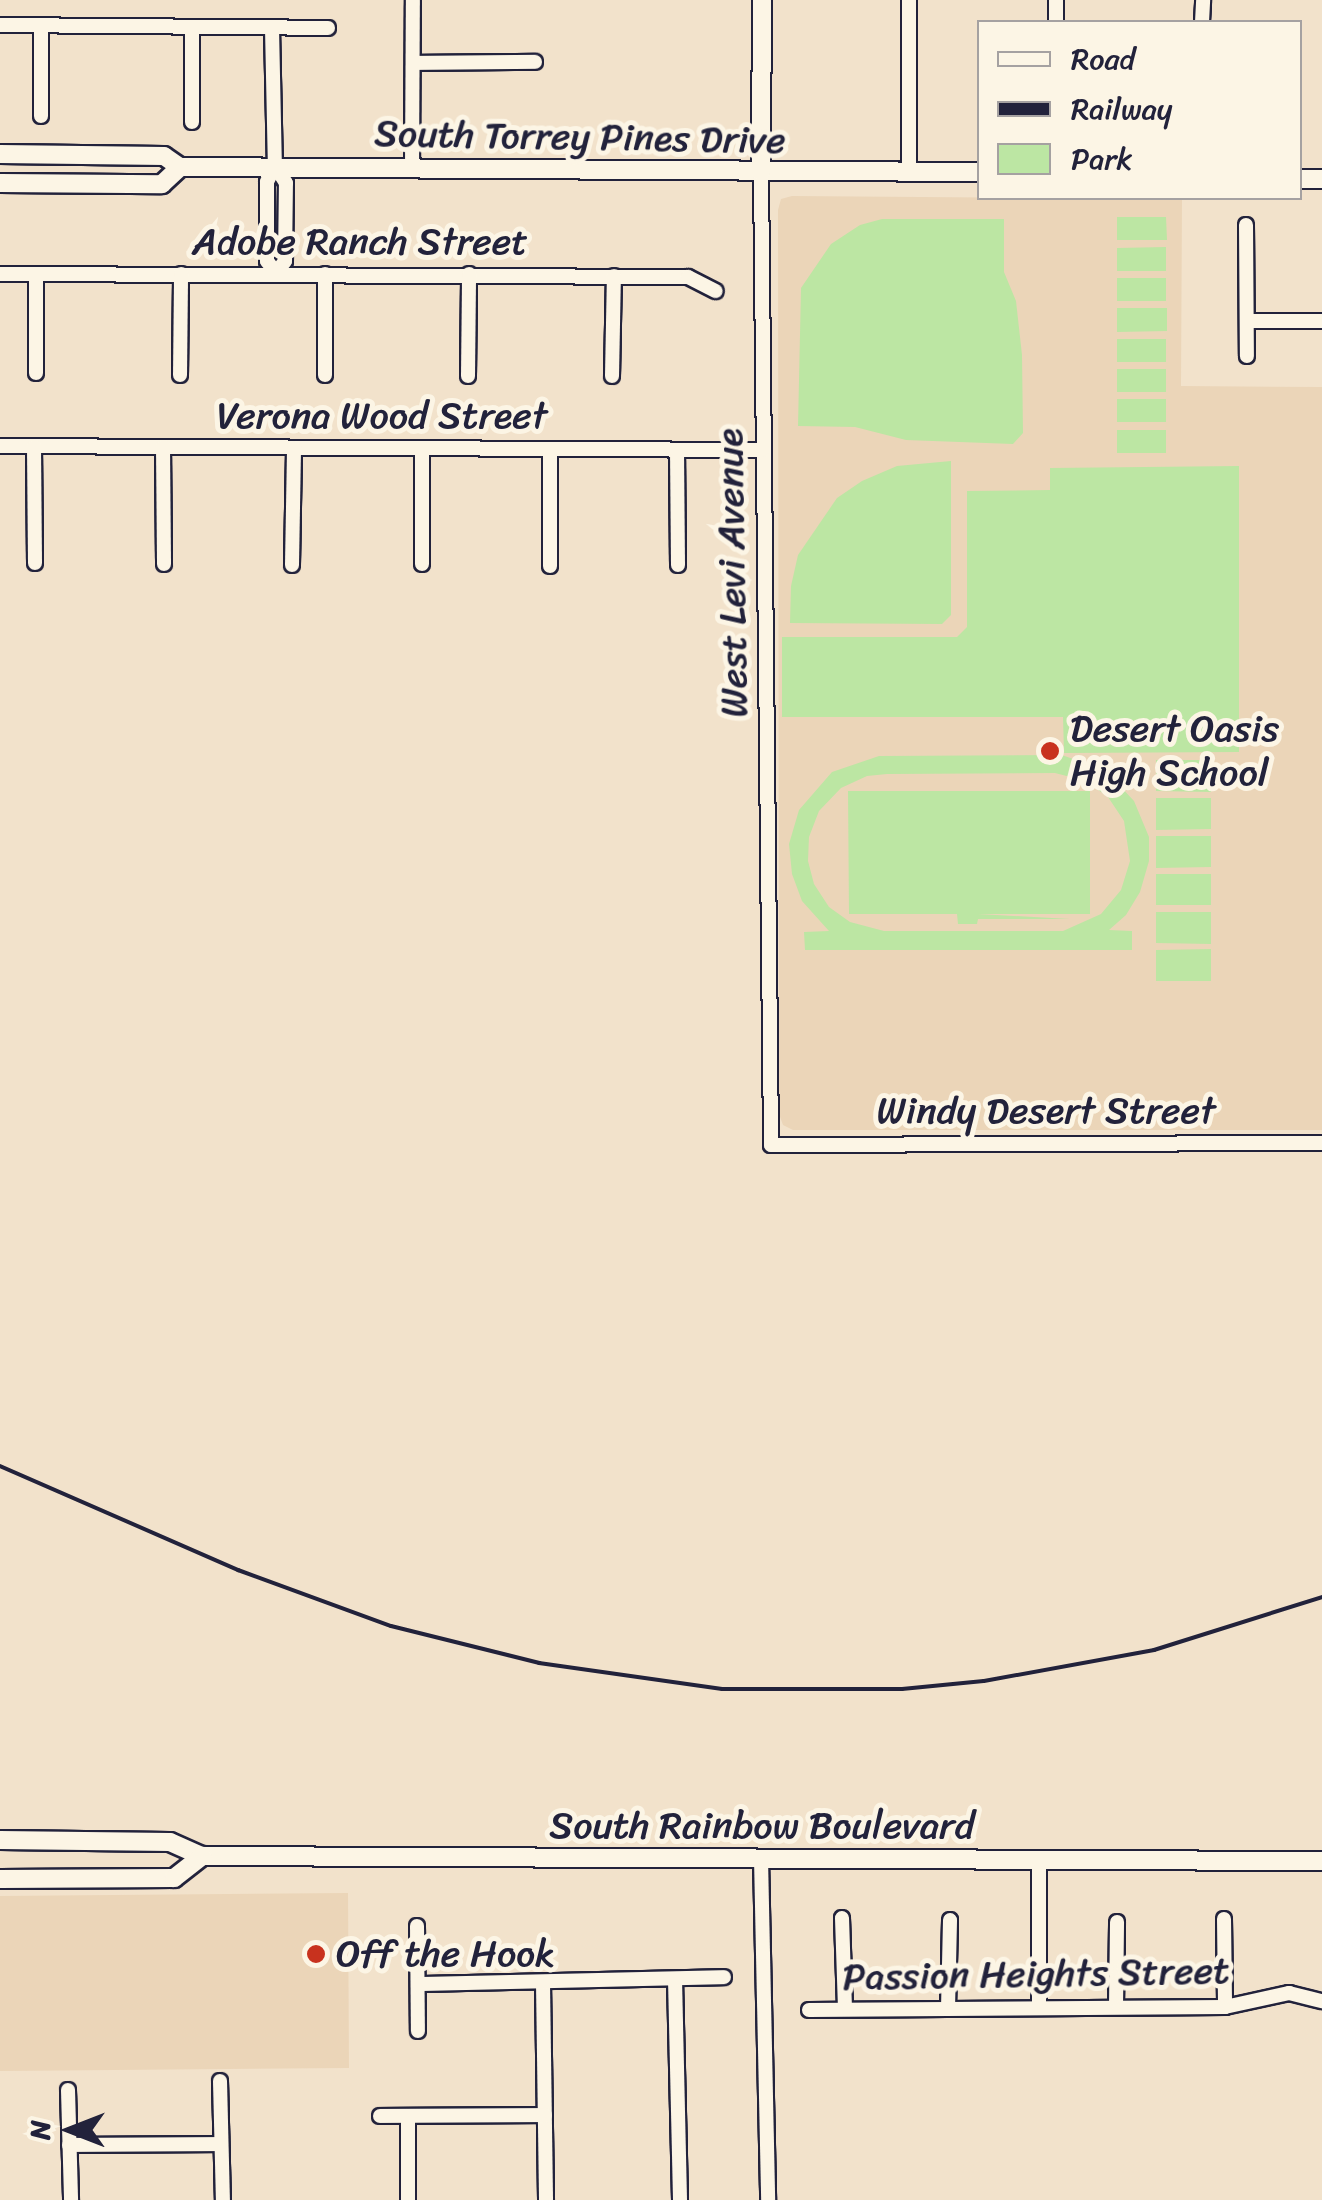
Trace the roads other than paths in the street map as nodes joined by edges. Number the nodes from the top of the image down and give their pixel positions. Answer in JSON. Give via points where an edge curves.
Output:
{"nodes":[{"id":1,"x":413,"y":0,"type":"edge"},
{"id":2,"x":762,"y":0,"type":"edge"},
{"id":3,"x":908,"y":0,"type":"edge"},
{"id":4,"x":41,"y":24,"type":"junction"},
{"id":5,"x":0,"y":25,"type":"edge"},
{"id":6,"x":192,"y":26,"type":"junction"},
{"id":7,"x":272,"y":28,"type":"junction"},
{"id":8,"x":328,"y":28,"type":"dead end"},
{"id":9,"x":535,"y":62,"type":"dead end"},
{"id":10,"x":413,"y":63,"type":"junction"},
{"id":11,"x":41,"y":116,"type":"dead end"},
{"id":12,"x":192,"y":122,"type":"dead end"},
{"id":13,"x":0,"y":154,"type":"edge"},
{"id":14,"x":275,"y":166,"type":"junction"},
{"id":15,"x":180,"y":167,"type":"junction"},
{"id":16,"x":412,"y":167,"type":"junction"},
{"id":17,"x":908,"y":171,"type":"junction"},
{"id":18,"x":761,"y":172,"type":"junction"},
{"id":19,"x":977,"y":172,"type":"edge"},
{"id":20,"x":0,"y":183,"type":"edge"},
{"id":21,"x":1246,"y":226,"type":"dead end"},
{"id":22,"x":276,"y":273,"type":"junction"},
{"id":23,"x":0,"y":274,"type":"edge"},
{"id":24,"x":36,"y":274,"type":"junction"},
{"id":25,"x":182,"y":274,"type":"junction"},
{"id":26,"x":325,"y":274,"type":"junction"},
{"id":27,"x":469,"y":274,"type":"junction"},
{"id":28,"x":614,"y":276,"type":"junction"},
{"id":29,"x":716,"y":291,"type":"dead end"},
{"id":30,"x":1247,"y":321,"type":"junction"},
{"id":31,"x":1322,"y":322,"type":"edge"},
{"id":32,"x":1247,"y":356,"type":"dead end"},
{"id":33,"x":36,"y":373,"type":"dead end"},
{"id":34,"x":325,"y":374,"type":"dead end"},
{"id":35,"x":180,"y":375,"type":"dead end"},
{"id":36,"x":468,"y":376,"type":"dead end"},
{"id":37,"x":612,"y":376,"type":"dead end"},
{"id":38,"x":0,"y":446,"type":"edge"},
{"id":39,"x":34,"y":447,"type":"junction"},
{"id":40,"x":164,"y":447,"type":"junction"},
{"id":41,"x":294,"y":448,"type":"junction"},
{"id":42,"x":422,"y":448,"type":"junction"},
{"id":43,"x":550,"y":450,"type":"junction"},
{"id":44,"x":677,"y":450,"type":"junction"},
{"id":45,"x":763,"y":450,"type":"junction"},
{"id":46,"x":35,"y":563,"type":"dead end"},
{"id":47,"x":164,"y":564,"type":"dead end"},
{"id":48,"x":422,"y":564,"type":"dead end"},
{"id":49,"x":292,"y":565,"type":"dead end"},
{"id":50,"x":678,"y":565,"type":"dead end"},
{"id":51,"x":550,"y":566,"type":"dead end"},
{"id":52,"x":1322,"y":1143,"type":"edge"},
{"id":53,"x":771,"y":1145,"type":"joint"},
{"id":54,"x":0,"y":1840,"type":"edge"},
{"id":55,"x":202,"y":1856,"type":"junction"},
{"id":56,"x":762,"y":1858,"type":"junction"},
{"id":57,"x":1039,"y":1860,"type":"junction"},
{"id":58,"x":1322,"y":1861,"type":"edge"},
{"id":59,"x":0,"y":1879,"type":"edge"},
{"id":60,"x":842,"y":1918,"type":"dead end"},
{"id":61,"x":1224,"y":1919,"type":"dead end"},
{"id":62,"x":950,"y":1920,"type":"dead end"},
{"id":63,"x":1117,"y":1922,"type":"dead end"},
{"id":64,"x":418,"y":1926,"type":"dead end"},
{"id":65,"x":724,"y":1977,"type":"dead end"},
{"id":66,"x":676,"y":1979,"type":"junction"},
{"id":67,"x":418,"y":1984,"type":"junction"},
{"id":68,"x":543,"y":1984,"type":"junction"},
{"id":69,"x":1322,"y":2001,"type":"edge"},
{"id":70,"x":1116,"y":2007,"type":"junction"},
{"id":71,"x":1225,"y":2007,"type":"junction"},
{"id":72,"x":948,"y":2008,"type":"junction"},
{"id":73,"x":1039,"y":2008,"type":"junction"},
{"id":74,"x":845,"y":2009,"type":"junction"},
{"id":75,"x":808,"y":2010,"type":"dead end"},
{"id":76,"x":418,"y":2031,"type":"dead end"},
{"id":77,"x":220,"y":2081,"type":"dead end"},
{"id":78,"x":68,"y":2090,"type":"dead end"},
{"id":79,"x":545,"y":2115,"type":"junction"},
{"id":80,"x":380,"y":2116,"type":"dead end"},
{"id":81,"x":408,"y":2116,"type":"junction"},
{"id":82,"x":69,"y":2144,"type":"junction"},
{"id":83,"x":221,"y":2144,"type":"junction"},
{"id":84,"x":70,"y":2200,"type":"edge"},
{"id":85,"x":222,"y":2200,"type":"edge"},
{"id":86,"x":408,"y":2200,"type":"edge"},
{"id":87,"x":546,"y":2200,"type":"edge"},
{"id":88,"x":680,"y":2200,"type":"edge"},
{"id":89,"x":768,"y":2200,"type":"edge"}],
"edges":[{"from":1,"to":10,"type":"street"},
{"from":2,"to":18,"type":"street","name":"West Levi Avenue"},
{"from":3,"to":17,"type":"street"},
{"from":4,"to":5,"type":"street"},
{"from":4,"to":6,"type":"street"},
{"from":4,"to":11,"type":"street"},
{"from":6,"to":7,"type":"street"},
{"from":6,"to":12,"type":"street"},
{"from":7,"to":8,"type":"street"},
{"from":7,"to":14,"type":"street"},
{"from":9,"to":10,"type":"street"},
{"from":10,"to":16,"type":"street"},
{"from":13,"to":15,"type":"street","name":"South Torrey Pines Drive","via":[[164,156]]},
{"from":14,"to":15,"type":"street","name":"South Torrey Pines Drive"},
{"from":14,"to":16,"type":"street","name":"South Torrey Pines Drive"},
{"from":14,"to":22,"type":"street","via":[[286,183],[285,262]]},
{"from":15,"to":20,"type":"street","name":"South Torrey Pines Drive","via":[[162,184]]},
{"from":16,"to":18,"type":"street","name":"South Torrey Pines Drive"},
{"from":17,"to":18,"type":"street","name":"South Torrey Pines Drive"},
{"from":17,"to":19,"type":"street","name":"South Torrey Pines Drive"},
{"from":18,"to":45,"type":"street","name":"West Levi Avenue"},
{"from":21,"to":30,"type":"street"},
{"from":22,"to":25,"type":"street","name":"Adobe Ranch Street"},
{"from":22,"to":26,"type":"street","name":"Adobe Ranch Street"},
{"from":23,"to":24,"type":"street","name":"Adobe Ranch Street"},
{"from":24,"to":25,"type":"street","name":"Adobe Ranch Street"},
{"from":24,"to":33,"type":"street"},
{"from":25,"to":35,"type":"street"},
{"from":26,"to":27,"type":"street","name":"Adobe Ranch Street"},
{"from":26,"to":34,"type":"street"},
{"from":27,"to":28,"type":"street","name":"Adobe Ranch Street"},
{"from":27,"to":36,"type":"street"},
{"from":28,"to":29,"type":"street","name":"Adobe Ranch Street","via":[[688,277]]},
{"from":28,"to":37,"type":"street"},
{"from":30,"to":31,"type":"street"},
{"from":30,"to":32,"type":"street"},
{"from":38,"to":39,"type":"street","name":"Verona Wood Street"},
{"from":39,"to":40,"type":"street","name":"Verona Wood Street"},
{"from":39,"to":46,"type":"street"},
{"from":40,"to":41,"type":"street","name":"Verona Wood Street"},
{"from":40,"to":47,"type":"street"},
{"from":41,"to":42,"type":"street","name":"Verona Wood Street"},
{"from":41,"to":49,"type":"street"},
{"from":42,"to":43,"type":"street","name":"Verona Wood Street"},
{"from":42,"to":48,"type":"street"},
{"from":43,"to":44,"type":"street","name":"Verona Wood Street"},
{"from":43,"to":51,"type":"street"},
{"from":44,"to":45,"type":"street","name":"Verona Wood Street"},
{"from":44,"to":50,"type":"street"},
{"from":45,"to":53,"type":"street","name":"West Levi Avenue"},
{"from":52,"to":53,"type":"street","name":"Windy Desert Street"},
{"from":54,"to":55,"type":"street","name":"South Rainbow Boulevard","via":[[170,1842]]},
{"from":55,"to":56,"type":"street","name":"South Rainbow Boulevard"},
{"from":55,"to":59,"type":"street","name":"South Rainbow Boulevard","via":[[174,1878]]},
{"from":56,"to":57,"type":"street","name":"South Rainbow Boulevard"},
{"from":56,"to":89,"type":"street"},
{"from":57,"to":58,"type":"street","name":"South Rainbow Boulevard"},
{"from":57,"to":73,"type":"street"},
{"from":60,"to":74,"type":"street"},
{"from":61,"to":71,"type":"street"},
{"from":62,"to":72,"type":"street"},
{"from":63,"to":70,"type":"street"},
{"from":64,"to":67,"type":"street"},
{"from":65,"to":66,"type":"street"},
{"from":66,"to":68,"type":"street"},
{"from":66,"to":88,"type":"street"},
{"from":67,"to":68,"type":"street"},
{"from":67,"to":76,"type":"street"},
{"from":68,"to":79,"type":"street"},
{"from":69,"to":71,"type":"street","name":"Passion Heights Street","via":[[1288,1993]]},
{"from":70,"to":71,"type":"street","name":"Passion Heights Street"},
{"from":70,"to":73,"type":"street","name":"Passion Heights Street"},
{"from":72,"to":73,"type":"street","name":"Passion Heights Street"},
{"from":72,"to":74,"type":"street","name":"Passion Heights Street"},
{"from":74,"to":75,"type":"street","name":"Passion Heights Street"},
{"from":77,"to":83,"type":"street"},
{"from":78,"to":82,"type":"street"},
{"from":79,"to":81,"type":"street"},
{"from":79,"to":87,"type":"street"},
{"from":80,"to":81,"type":"street"},
{"from":81,"to":86,"type":"street"},
{"from":82,"to":83,"type":"street"},
{"from":82,"to":84,"type":"street"},
{"from":83,"to":85,"type":"street"}]}
